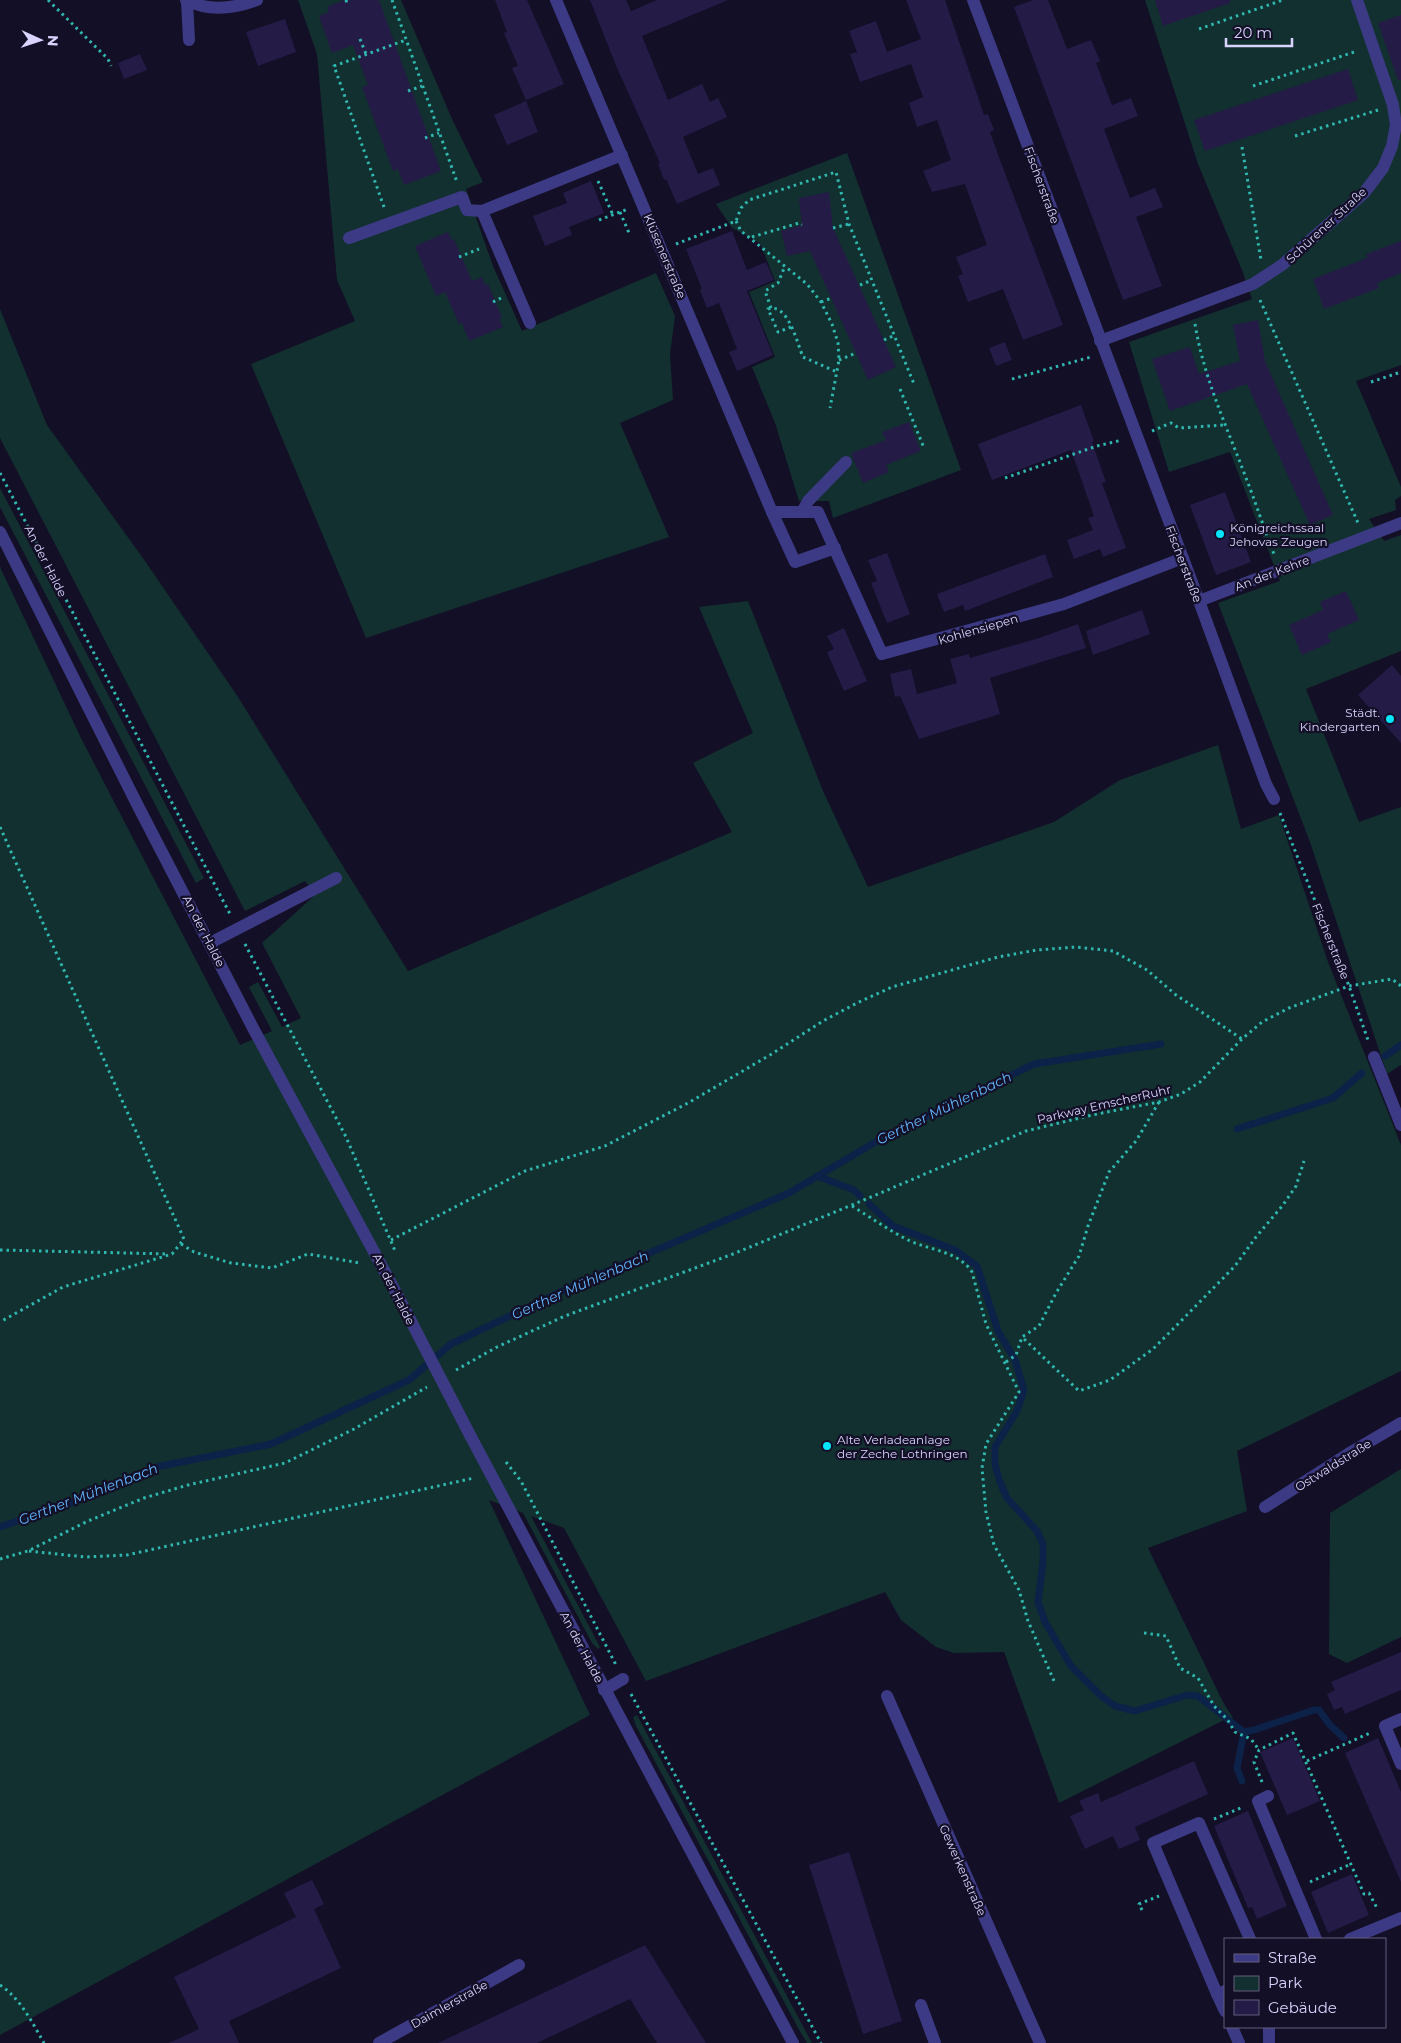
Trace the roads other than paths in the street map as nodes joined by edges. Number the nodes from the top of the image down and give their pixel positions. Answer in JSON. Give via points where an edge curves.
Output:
{"nodes":[{"id":1,"x":187,"y":0,"type":"edge"},
{"id":2,"x":257,"y":0,"type":"edge"},
{"id":3,"x":556,"y":0,"type":"edge"},
{"id":4,"x":973,"y":0,"type":"edge"},
{"id":5,"x":1357,"y":0,"type":"edge"},
{"id":6,"x":189,"y":40,"type":"dead end"},
{"id":7,"x":622,"y":155,"type":"junction"},
{"id":8,"x":482,"y":211,"type":"junction"},
{"id":9,"x":348,"y":238,"type":"dead end"},
{"id":10,"x":530,"y":322,"type":"dead end"},
{"id":11,"x":1102,"y":346,"type":"junction"},
{"id":12,"x":846,"y":462,"type":"dead end"},
{"id":13,"x":772,"y":512,"type":"junction"},
{"id":14,"x":802,"y":512,"type":"junction"},
{"id":15,"x":1401,"y":523,"type":"edge"},
{"id":16,"x":0,"y":532,"type":"edge"},
{"id":17,"x":835,"y":548,"type":"junction"},
{"id":18,"x":1183,"y":558,"type":"junction"},
{"id":19,"x":1198,"y":601,"type":"junction"},
{"id":20,"x":1274,"y":799,"type":"road end"},
{"id":21,"x":336,"y":878,"type":"dead end"},
{"id":22,"x":210,"y":942,"type":"junction"},
{"id":23,"x":1374,"y":1057,"type":"road end"},
{"id":24,"x":1401,"y":1125,"type":"edge"},
{"id":25,"x":1401,"y":1424,"type":"edge"},
{"id":26,"x":1265,"y":1507,"type":"dead end"},
{"id":27,"x":623,"y":1679,"type":"road end"},
{"id":28,"x":604,"y":1690,"type":"junction"},
{"id":29,"x":887,"y":1696,"type":"dead end"},
{"id":30,"x":1401,"y":1719,"type":"edge"},
{"id":31,"x":1401,"y":1764,"type":"edge"},
{"id":32,"x":1263,"y":1799,"type":"road end"},
{"id":33,"x":1401,"y":1918,"type":"edge"},
{"id":34,"x":1250,"y":1938,"type":"edge"},
{"id":35,"x":1316,"y":1938,"type":"edge"},
{"id":36,"x":1352,"y":1938,"type":"edge"},
{"id":37,"x":519,"y":1965,"type":"dead end"},
{"id":38,"x":1221,"y":1993,"type":"edge"},
{"id":39,"x":920,"y":2005,"type":"dead end"},
{"id":40,"x":1224,"y":2006,"type":"edge"},
{"id":41,"x":1232,"y":2028,"type":"edge"},
{"id":42,"x":1269,"y":2028,"type":"edge"},
{"id":43,"x":379,"y":2043,"type":"edge"},
{"id":44,"x":793,"y":2043,"type":"edge"},
{"id":45,"x":935,"y":2043,"type":"edge"},
{"id":46,"x":1040,"y":2043,"type":"edge"},
{"id":47,"x":1239,"y":2043,"type":"edge"},
{"id":48,"x":1269,"y":2043,"type":"edge"}],
"edges":[{"from":1,"to":2,"type":"street","via":[[212,9]]},
{"from":1,"to":6,"type":"street"},
{"from":3,"to":7,"type":"street","name":"Klüsenerstraße"},
{"from":4,"to":11,"type":"street","name":"Fischerstraße"},
{"from":5,"to":11,"type":"street","name":"Schürener Straße","via":[[1393,105],[1396,125],[1383,168],[1357,199],[1282,265],[1258,281]]},
{"from":7,"to":8,"type":"street"},
{"from":7,"to":13,"type":"street","name":"Klüsenerstraße"},
{"from":8,"to":9,"type":"street","via":[[467,210],[462,197]]},
{"from":8,"to":10,"type":"street"},
{"from":11,"to":18,"type":"street","name":"Fischerstraße"},
{"from":12,"to":14,"type":"street","via":[[808,501]]},
{"from":13,"to":14,"type":"street"},
{"from":13,"to":17,"type":"street","name":"Klüsenerstraße","via":[[795,562]]},
{"from":14,"to":17,"type":"street","via":[[818,512]]},
{"from":15,"to":19,"type":"street","name":"An der Kehre"},
{"from":16,"to":22,"type":"street","name":"An der Halde"},
{"from":17,"to":18,"type":"street","name":"Kohlensiepen","via":[[882,654],[1064,604]]},
{"from":18,"to":19,"type":"street","name":"Fischerstraße"},
{"from":19,"to":20,"type":"street","name":"Fischerstraße"},
{"from":21,"to":22,"type":"street"},
{"from":22,"to":28,"type":"street","name":"An der Halde","bridge":true},
{"from":23,"to":24,"type":"street"},
{"from":25,"to":26,"type":"street","name":"Ostwaldstraße"},
{"from":27,"to":28,"type":"street"},
{"from":28,"to":44,"type":"street","name":"An der Halde"},
{"from":29,"to":46,"type":"street","name":"Gewerkenstraße"},
{"from":30,"to":31,"type":"street","via":[[1385,1726]]},
{"from":32,"to":35,"type":"street"},
{"from":33,"to":36,"type":"street"},
{"from":34,"to":38,"type":"street","via":[[1199,1823],[1153,1843]]},
{"from":37,"to":43,"type":"street","name":"Daimlerstraße"},
{"from":38,"to":40,"type":"street"},
{"from":39,"to":45,"type":"street"},
{"from":41,"to":47,"type":"street"},
{"from":42,"to":48,"type":"street"}]}
